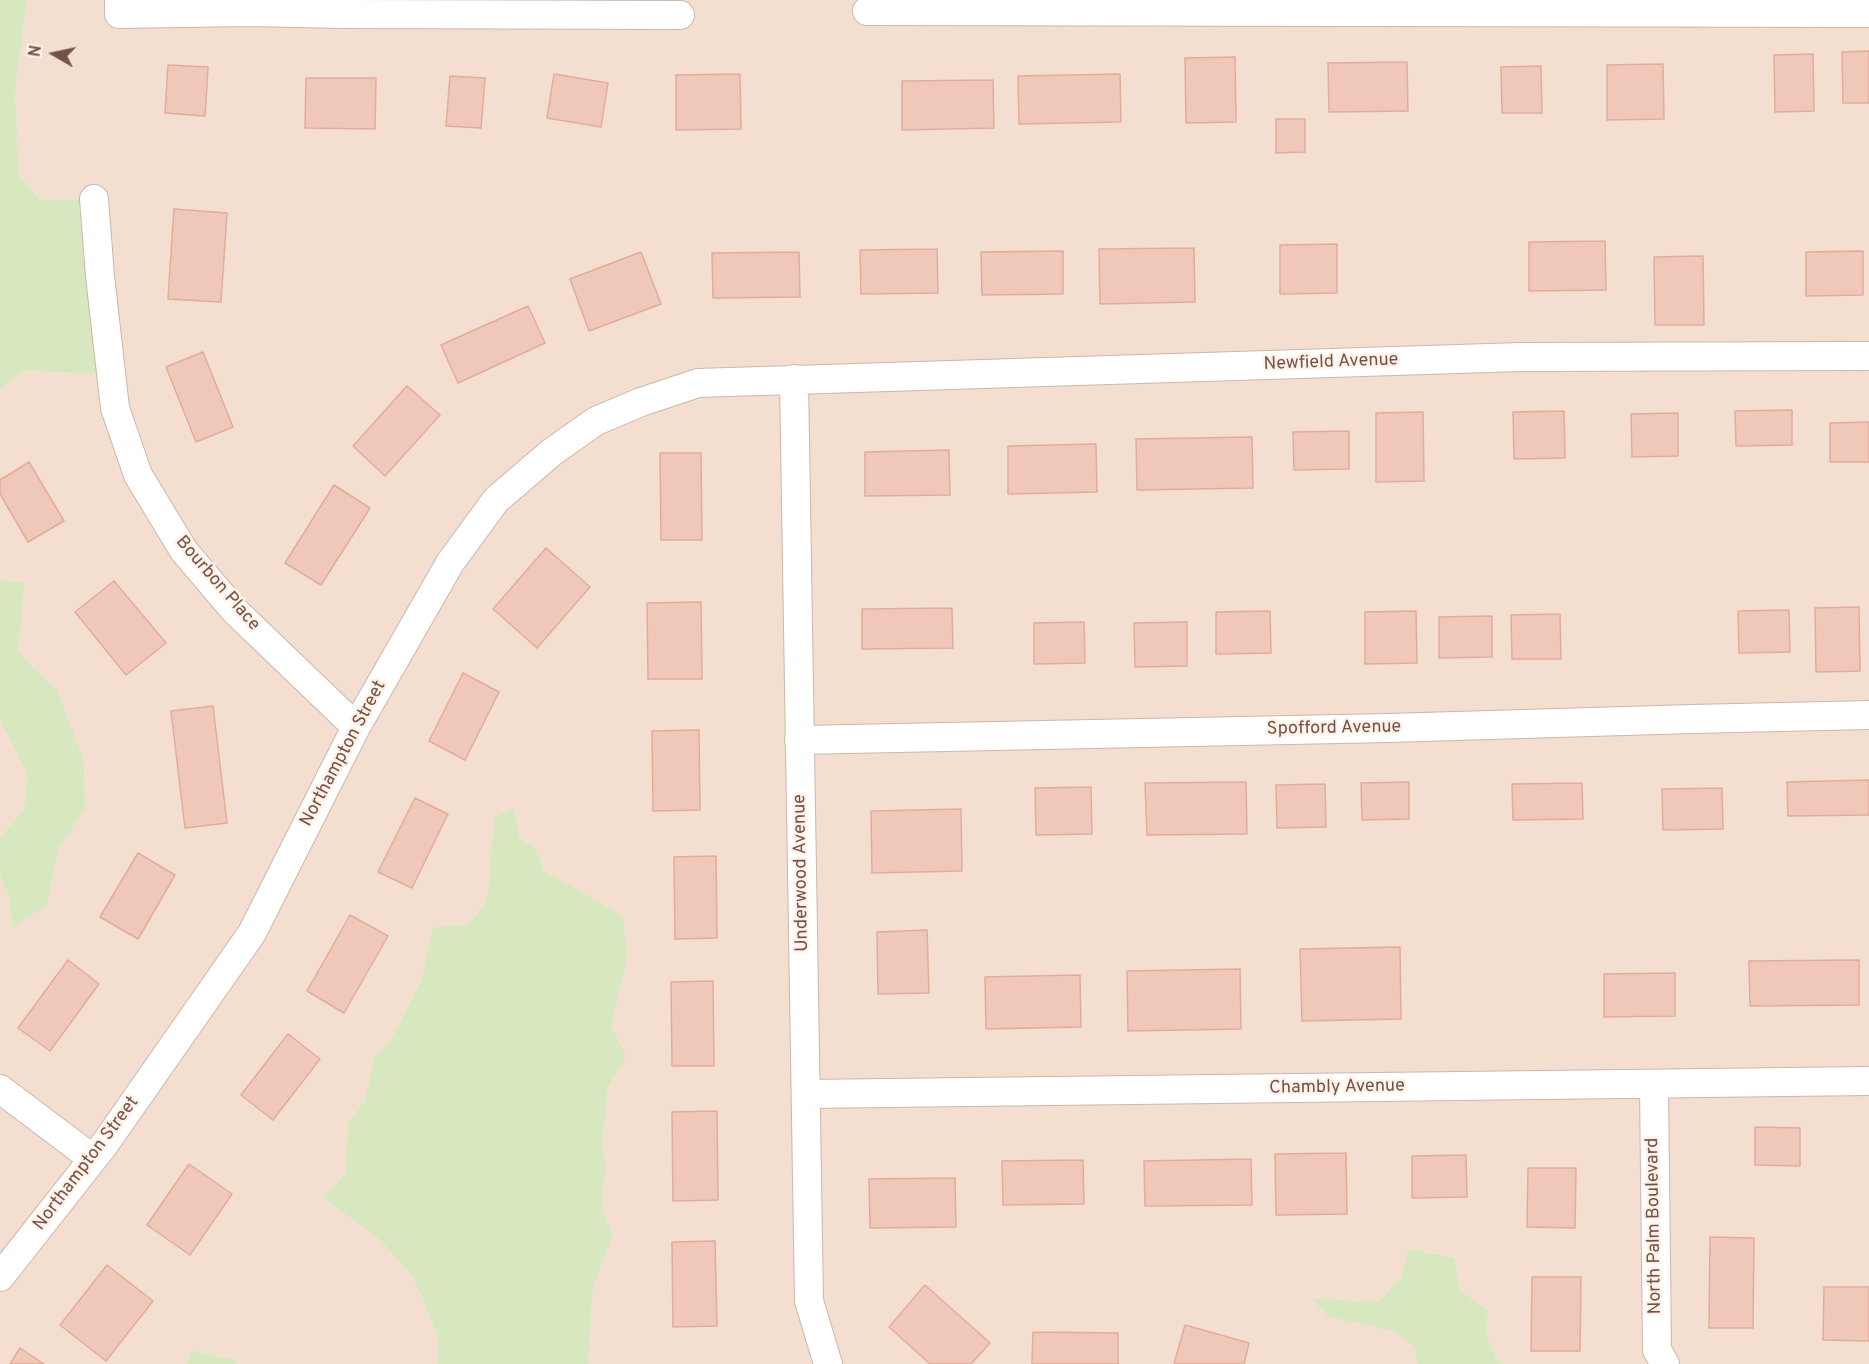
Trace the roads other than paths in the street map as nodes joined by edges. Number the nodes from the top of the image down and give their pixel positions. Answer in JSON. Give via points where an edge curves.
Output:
{"nodes":[{"id":1,"x":119,"y":7,"type":"edge"},
{"id":2,"x":1521,"y":7,"type":"edge"},
{"id":3,"x":867,"y":11,"type":"dead end"},
{"id":4,"x":1869,"y":13,"type":"edge"},
{"id":5,"x":680,"y":15,"type":"dead end"},
{"id":6,"x":94,"y":199,"type":"dead end"},
{"id":7,"x":1869,"y":356,"type":"edge"},
{"id":8,"x":794,"y":379,"type":"junction"},
{"id":9,"x":1869,"y":715,"type":"edge"},
{"id":10,"x":356,"y":726,"type":"junction"},
{"id":11,"x":800,"y":740,"type":"junction"},
{"id":12,"x":1869,"y":1081,"type":"edge"},
{"id":13,"x":1654,"y":1085,"type":"junction"},
{"id":14,"x":0,"y":1089,"type":"edge"},
{"id":15,"x":806,"y":1094,"type":"junction"},
{"id":16,"x":93,"y":1159,"type":"junction"},
{"id":17,"x":0,"y":1277,"type":"edge"},
{"id":18,"x":828,"y":1364,"type":"edge"},
{"id":19,"x":1665,"y":1364,"type":"edge"}],
"edges":[{"from":1,"to":5,"type":"street","via":[[341,14]]},
{"from":2,"to":3,"type":"street"},
{"from":2,"to":4,"type":"street"},
{"from":6,"to":10,"type":"street","name":"Bourbon Place","via":[[115,408],[138,475],[184,551],[235,611]]},
{"from":7,"to":8,"type":"street","name":"Newfield Avenue","via":[[1521,357]]},
{"from":8,"to":10,"type":"street","name":"Northampton Street","via":[[698,383],[596,421],[552,452],[496,500],[450,563]]},
{"from":8,"to":11,"type":"street","name":"Underwood Avenue"},
{"from":9,"to":11,"type":"street","name":"Spofford Avenue"},
{"from":10,"to":16,"type":"street","name":"Northampton Street","via":[[252,933]]},
{"from":11,"to":15,"type":"street","name":"Underwood Avenue"},
{"from":12,"to":13,"type":"street","name":"Chambly Avenue"},
{"from":13,"to":15,"type":"street","name":"Chambly Avenue"},
{"from":13,"to":19,"type":"street","name":"North Palm Boulevard","via":[[1657,1350]]},
{"from":14,"to":16,"type":"street"},
{"from":15,"to":18,"type":"street","name":"Underwood Avenue","via":[[809,1301]]},
{"from":16,"to":17,"type":"street","name":"Northampton Street"}]}
